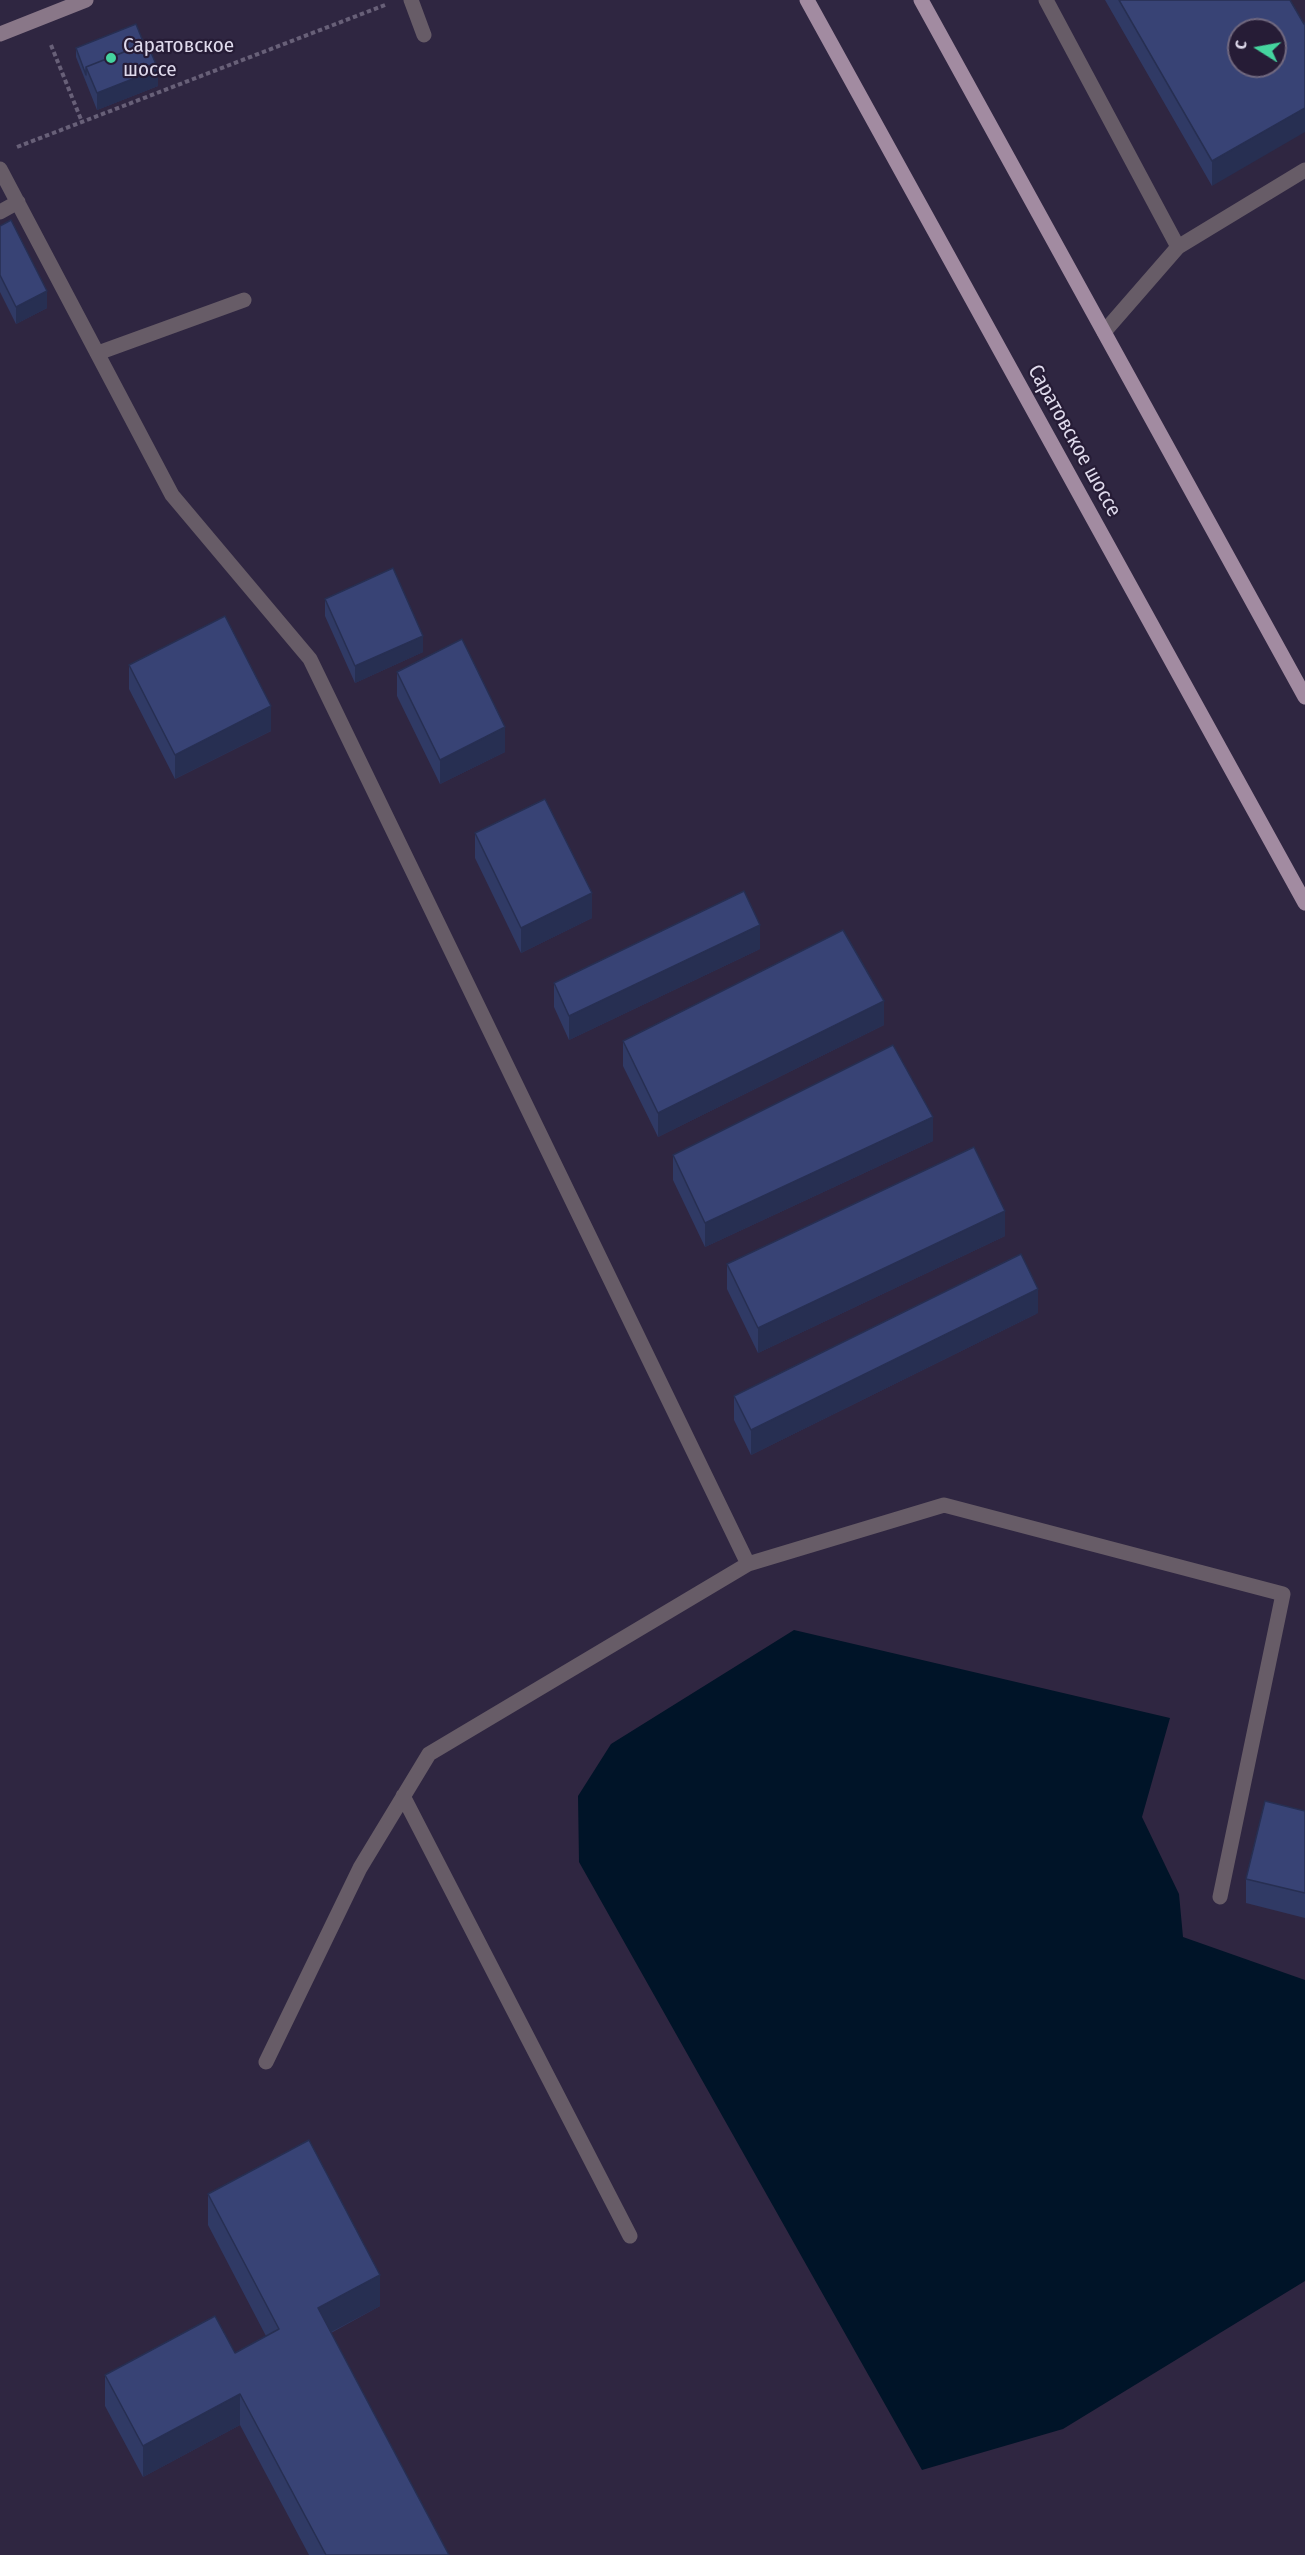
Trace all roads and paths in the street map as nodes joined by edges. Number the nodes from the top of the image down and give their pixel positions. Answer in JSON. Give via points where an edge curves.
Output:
{"nodes":[{"id":1,"x":86,"y":0,"type":"edge"},
{"id":2,"x":411,"y":0,"type":"edge"},
{"id":3,"x":807,"y":0,"type":"edge"},
{"id":4,"x":921,"y":0,"type":"edge"},
{"id":5,"x":1046,"y":0,"type":"edge"},
{"id":6,"x":386,"y":4,"type":"dead end"},
{"id":7,"x":40,"y":18,"type":"junction"},
{"id":8,"x":0,"y":34,"type":"edge"},
{"id":9,"x":424,"y":35,"type":"dead end"},
{"id":10,"x":82,"y":122,"type":"junction"},
{"id":11,"x":10,"y":150,"type":"dead end"},
{"id":12,"x":0,"y":169,"type":"edge"},
{"id":13,"x":1305,"y":170,"type":"edge"},
{"id":14,"x":18,"y":201,"type":"junction"},
{"id":15,"x":0,"y":212,"type":"edge"},
{"id":16,"x":1178,"y":247,"type":"junction"},
{"id":17,"x":244,"y":300,"type":"dead end"},
{"id":18,"x":1104,"y":332,"type":"junction"},
{"id":19,"x":98,"y":353,"type":"junction"},
{"id":20,"x":1305,"y":697,"type":"edge"},
{"id":21,"x":1305,"y":903,"type":"edge"},
{"id":22,"x":748,"y":1564,"type":"junction"},
{"id":23,"x":403,"y":1796,"type":"junction"},
{"id":24,"x":1220,"y":1897,"type":"dead end"},
{"id":25,"x":266,"y":2062,"type":"dead end"},
{"id":26,"x":630,"y":2236,"type":"dead end"}],
"edges":[{"from":1,"to":7,"type":"main road"},
{"from":2,"to":9,"type":"lane"},
{"from":3,"to":21,"type":"main road","name":"Саратовское шоссе"},
{"from":4,"to":18,"type":"main road"},
{"from":5,"to":16,"type":"lane"},
{"from":6,"to":10,"type":"path"},
{"from":7,"to":8,"type":"main road"},
{"from":7,"to":10,"type":"path"},
{"from":10,"to":11,"type":"path"},
{"from":12,"to":14,"type":"lane"},
{"from":13,"to":16,"type":"lane"},
{"from":14,"to":15,"type":"lane"},
{"from":14,"to":19,"type":"lane"},
{"from":16,"to":18,"type":"lane"},
{"from":17,"to":19,"type":"lane"},
{"from":18,"to":20,"type":"main road"},
{"from":19,"to":22,"type":"lane","via":[[172,495],[310,659]]},
{"from":22,"to":23,"type":"lane","via":[[429,1754]]},
{"from":22,"to":24,"type":"lane","via":[[944,1505],[1283,1594]]},
{"from":23,"to":25,"type":"lane","via":[[360,1868]]},
{"from":23,"to":26,"type":"lane"}]}
